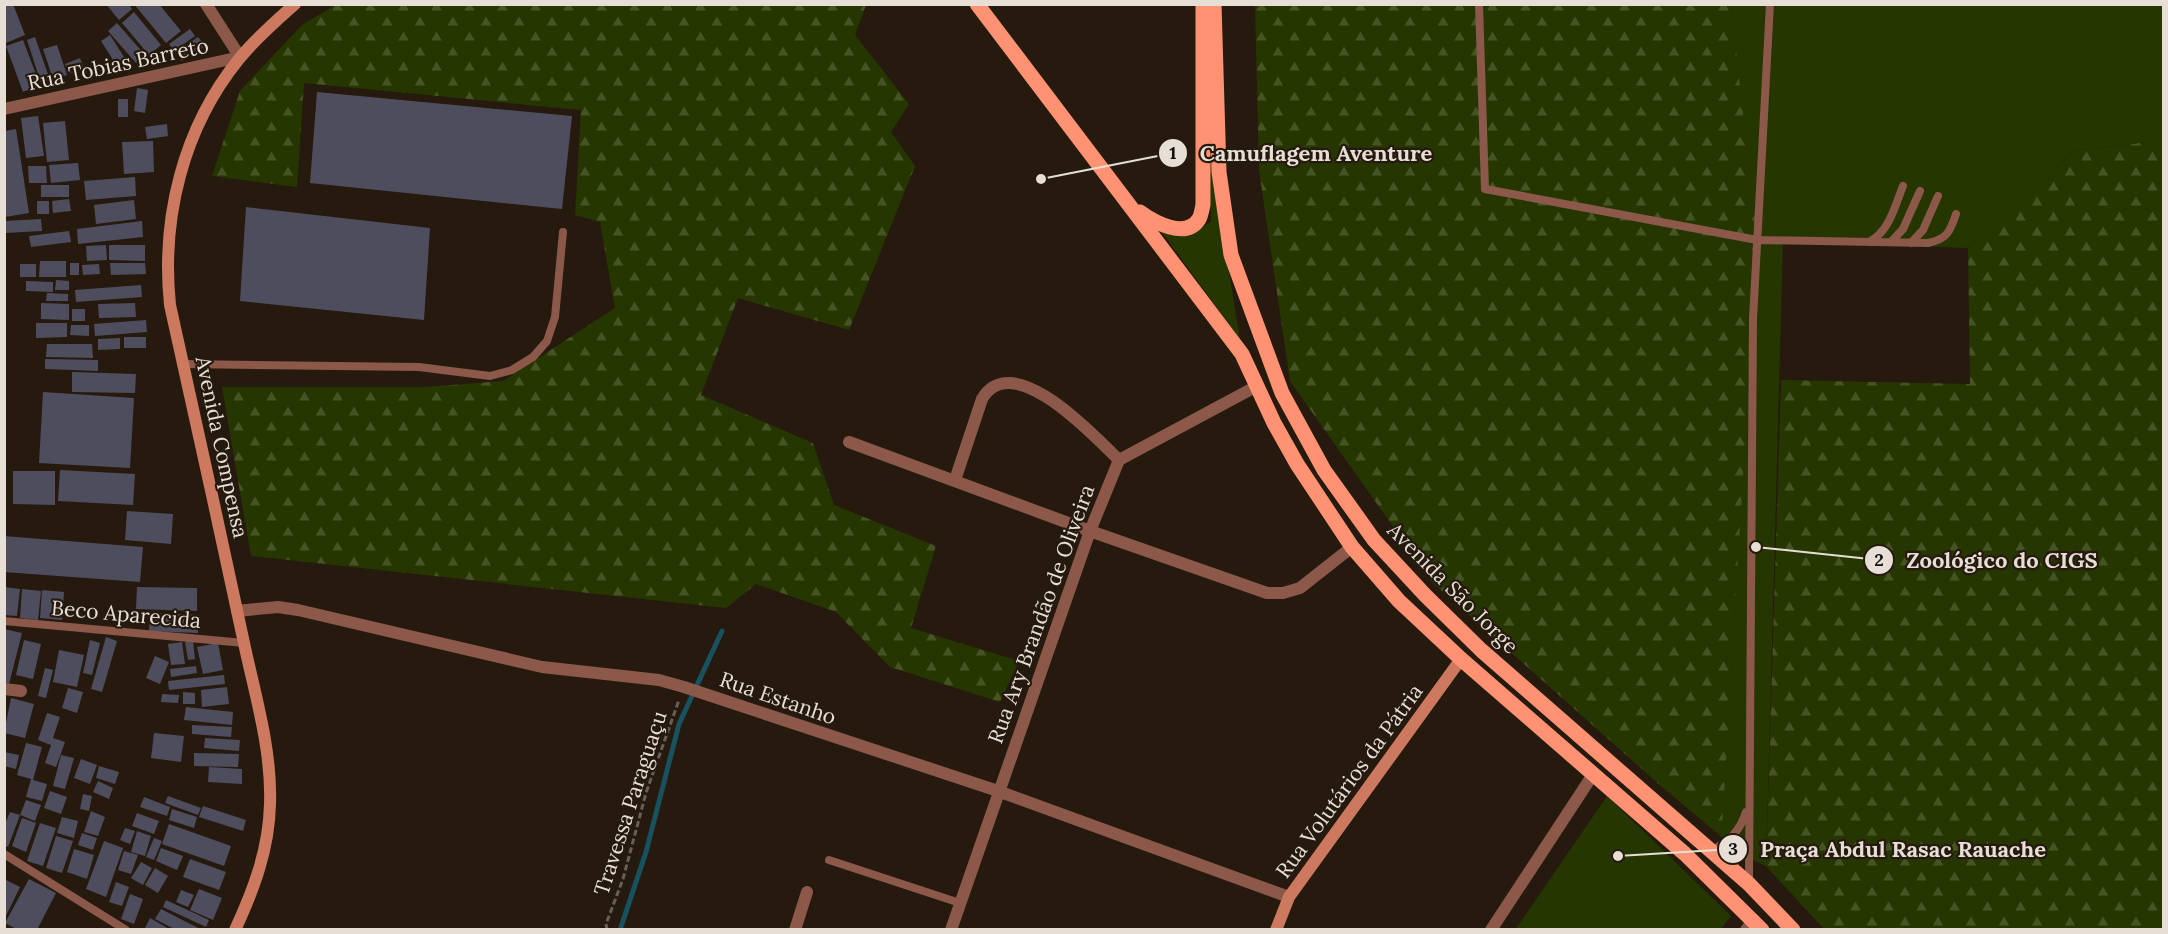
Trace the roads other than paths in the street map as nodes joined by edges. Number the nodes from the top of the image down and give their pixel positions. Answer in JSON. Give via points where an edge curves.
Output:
{"nodes":[{"id":1,"x":206,"y":4,"type":"edge"},
{"id":2,"x":295,"y":4,"type":"edge"},
{"id":3,"x":977,"y":4,"type":"edge"},
{"id":4,"x":1203,"y":4,"type":"edge"},
{"id":5,"x":1214,"y":4,"type":"edge"},
{"id":6,"x":1479,"y":4,"type":"edge"},
{"id":7,"x":1770,"y":4,"type":"edge"},
{"id":8,"x":240,"y":57,"type":"junction"},
{"id":9,"x":4,"y":109,"type":"edge"},
{"id":10,"x":1903,"y":186,"type":"dead end"},
{"id":11,"x":1920,"y":191,"type":"dead end"},
{"id":12,"x":1938,"y":196,"type":"dead end"},
{"id":13,"x":1130,"y":205,"type":"junction"},
{"id":14,"x":1956,"y":214,"type":"dead end"},
{"id":15,"x":563,"y":232,"type":"dead end"},
{"id":16,"x":1757,"y":240,"type":"junction"},
{"id":17,"x":1869,"y":242,"type":"junction"},
{"id":18,"x":1891,"y":242,"type":"junction"},
{"id":19,"x":1911,"y":243,"type":"junction"},
{"id":20,"x":183,"y":364,"type":"junction"},
{"id":21,"x":1257,"y":386,"type":"junction"},
{"id":22,"x":849,"y":442,"type":"dead end"},
{"id":23,"x":1119,"y":460,"type":"junction"},
{"id":24,"x":955,"y":480,"type":"junction"},
{"id":25,"x":1090,"y":531,"type":"junction"},
{"id":26,"x":1352,"y":547,"type":"junction"},
{"id":27,"x":237,"y":611,"type":"junction"},
{"id":28,"x":4,"y":621,"type":"edge"},
{"id":29,"x":244,"y":644,"type":"junction"},
{"id":30,"x":1461,"y":659,"type":"junction"},
{"id":31,"x":4,"y":689,"type":"edge"},
{"id":32,"x":21,"y":691,"type":"dead end"},
{"id":33,"x":1594,"y":773,"type":"junction"},
{"id":34,"x":998,"y":791,"type":"junction"},
{"id":35,"x":1748,"y":805,"type":"junction"},
{"id":36,"x":1711,"y":850,"type":"junction"},
{"id":37,"x":4,"y":854,"type":"edge"},
{"id":38,"x":829,"y":860,"type":"dead end"},
{"id":39,"x":1749,"y":884,"type":"junction"},
{"id":40,"x":807,"y":892,"type":"dead end"},
{"id":41,"x":1289,"y":897,"type":"junction"},
{"id":42,"x":960,"y":903,"type":"junction"},
{"id":43,"x":1754,"y":926,"type":"edge"},
{"id":44,"x":126,"y":930,"type":"edge"},
{"id":45,"x":235,"y":930,"type":"edge"},
{"id":46,"x":795,"y":930,"type":"edge"},
{"id":47,"x":951,"y":930,"type":"edge"},
{"id":48,"x":1276,"y":930,"type":"edge"},
{"id":49,"x":1491,"y":930,"type":"edge"},
{"id":50,"x":1793,"y":930,"type":"edge"}],
"edges":[{"from":1,"to":8,"type":"street"},
{"from":2,"to":8,"type":"street","name":"Avenida Compensa"},
{"from":3,"to":13,"type":"main road"},
{"from":4,"to":13,"type":"main road","via":[[1203,205],[1199,219],[1187,228],[1172,228]]},
{"from":5,"to":36,"type":"main road","name":"Avenida São Jorge","via":[[1218,172],[1231,255],[1282,393],[1324,470],[1374,540],[1481,650]]},
{"from":6,"to":16,"type":"lane","via":[[1485,189]]},
{"from":7,"to":16,"type":"lane"},
{"from":8,"to":9,"type":"street","name":"Rua Tobias Barreto"},
{"from":8,"to":20,"type":"street","name":"Avenida Compensa","via":[[194,138],[173,202],[166,273]]},
{"from":10,"to":17,"type":"lane","via":[[1884,230]]},
{"from":11,"to":18,"type":"lane","via":[[1903,230]]},
{"from":12,"to":19,"type":"lane","via":[[1923,230]]},
{"from":13,"to":21,"type":"main road","name":"Avenida São Jorge","via":[[1242,354]]},
{"from":14,"to":19,"type":"lane","via":[[1941,240]]},
{"from":15,"to":20,"type":"lane","via":[[555,317],[547,341],[512,370],[490,376],[419,368]]},
{"from":16,"to":17,"type":"lane"},
{"from":16,"to":35,"type":"lane"},
{"from":17,"to":18,"type":"lane"},
{"from":18,"to":19,"type":"lane"},
{"from":20,"to":27,"type":"street","name":"Avenida Compensa"},
{"from":21,"to":23,"type":"street"},
{"from":21,"to":26,"type":"main road","name":"Avenida São Jorge","via":[[1297,464]]},
{"from":22,"to":24,"type":"street"},
{"from":23,"to":24,"type":"street","via":[[1050,398],[1003,383],[987,391],[982,399]]},
{"from":23,"to":25,"type":"street","name":"Rua Ary Brandão de Oliveira"},
{"from":24,"to":25,"type":"street"},
{"from":25,"to":26,"type":"street","via":[[1267,593],[1300,588]]},
{"from":25,"to":34,"type":"street","name":"Rua Ary Brandão de Oliveira"},
{"from":26,"to":30,"type":"main road","name":"Avenida São Jorge","via":[[1399,601]]},
{"from":27,"to":29,"type":"street","name":"Avenida Compensa"},
{"from":27,"to":34,"type":"street","name":"Rua Estanho","via":[[278,607],[298,610],[542,667],[659,680]]},
{"from":28,"to":29,"type":"lane","name":"Beco Aparecida"},
{"from":29,"to":45,"type":"street","name":"Avenida Compensa","via":[[268,761],[270,803],[259,872]]},
{"from":30,"to":33,"type":"main road","name":"Avenida São Jorge"},
{"from":30,"to":41,"type":"street","name":"Rua Volutários da Pátria"},
{"from":31,"to":32,"type":"street"},
{"from":33,"to":43,"type":"main road","name":"Avenida São Jorge","via":[[1685,854]]},
{"from":33,"to":49,"type":"street"},
{"from":34,"to":41,"type":"street","name":"Rua Estanho"},
{"from":34,"to":42,"type":"street","name":"Rua Ary Brandão de Oliveira"},
{"from":35,"to":36,"type":"lane","via":[[1731,840]]},
{"from":35,"to":39,"type":"lane"},
{"from":36,"to":39,"type":"main road","name":"Avenida São Jorge"},
{"from":37,"to":44,"type":"lane"},
{"from":38,"to":42,"type":"lane"},
{"from":39,"to":50,"type":"main road","name":"Avenida São Jorge"},
{"from":40,"to":46,"type":"street"},
{"from":41,"to":48,"type":"street","name":"Rua Volutários da Pátria"},
{"from":42,"to":47,"type":"street","name":"Rua Ary Brandão de Oliveira"}]}
